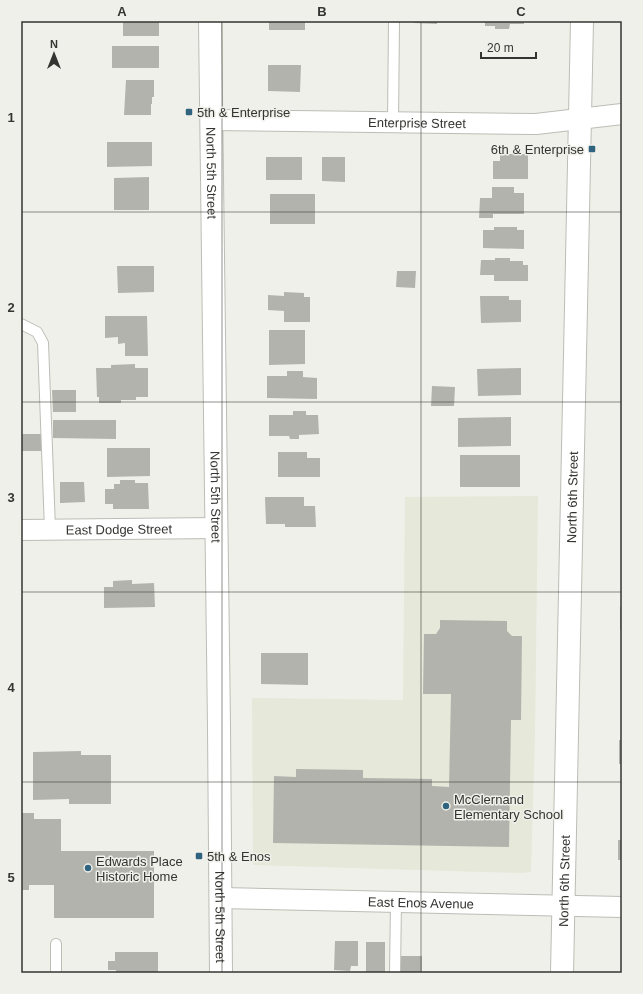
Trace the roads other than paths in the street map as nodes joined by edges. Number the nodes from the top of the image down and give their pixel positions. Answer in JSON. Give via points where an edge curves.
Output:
{"nodes":[{"id":1,"x":210,"y":21,"type":"edge"},
{"id":2,"x":394,"y":21,"type":"edge"},
{"id":3,"x":582,"y":21,"type":"edge"},
{"id":4,"x":622,"y":114,"type":"edge"},
{"id":5,"x":580,"y":119,"type":"junction"},
{"id":6,"x":212,"y":120,"type":"junction"},
{"id":7,"x":393,"y":122,"type":"junction"},
{"id":8,"x":21,"y":324,"type":"edge"},
{"id":9,"x":216,"y":528,"type":"junction"},
{"id":10,"x":21,"y":530,"type":"edge"},
{"id":11,"x":50,"y":530,"type":"junction"},
{"id":12,"x":220,"y":898,"type":"junction"},
{"id":13,"x":396,"y":901,"type":"junction"},
{"id":14,"x":564,"y":906,"type":"junction"},
{"id":15,"x":622,"y":907,"type":"edge"},
{"id":16,"x":56,"y":944,"type":"dead end"},
{"id":17,"x":56,"y":973,"type":"edge"},
{"id":18,"x":221,"y":973,"type":"edge"},
{"id":19,"x":394,"y":973,"type":"edge"},
{"id":20,"x":562,"y":973,"type":"edge"}],
"edges":[{"from":1,"to":6,"type":"main road","name":"North 5th Street"},
{"from":2,"to":7,"type":"lane"},
{"from":3,"to":5,"type":"main road","name":"North 6th Street"},
{"from":4,"to":5,"type":"street","name":"Enterprise Street"},
{"from":5,"to":7,"type":"street","name":"Enterprise Street","via":[[536,124]]},
{"from":5,"to":14,"type":"main road","name":"North 6th Street"},
{"from":6,"to":7,"type":"street","name":"Enterprise Street"},
{"from":6,"to":9,"type":"main road","name":"North 5th Street"},
{"from":8,"to":11,"type":"lane","via":[[37,332],[43,343]]},
{"from":9,"to":11,"type":"street","name":"East Dodge Street"},
{"from":9,"to":12,"type":"main road","name":"North 5th Street"},
{"from":10,"to":11,"type":"street","name":"East Dodge Street"},
{"from":12,"to":13,"type":"street","name":"East Enos Avenue"},
{"from":12,"to":18,"type":"main road","name":"North 5th Street"},
{"from":13,"to":14,"type":"street","name":"East Enos Avenue"},
{"from":13,"to":19,"type":"lane"},
{"from":14,"to":15,"type":"street","name":"East Enos Avenue"},
{"from":14,"to":20,"type":"main road","name":"North 6th Street"},
{"from":16,"to":17,"type":"lane"}]}
